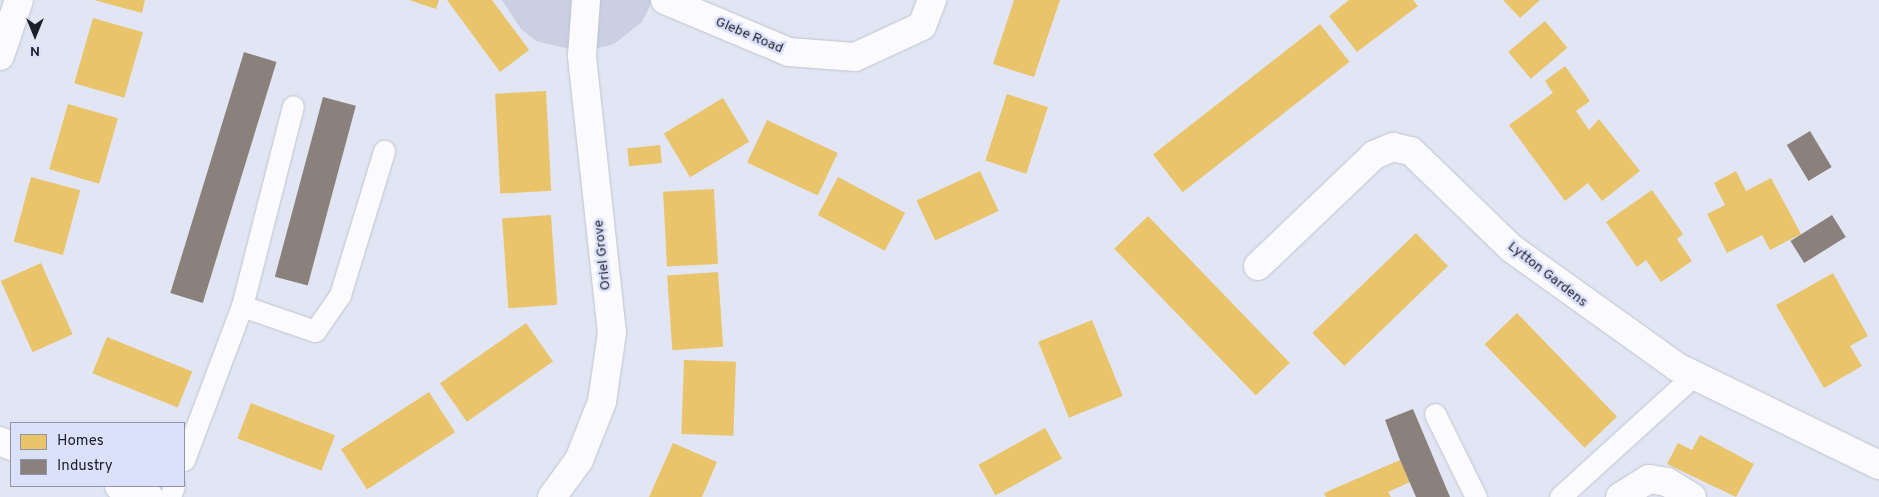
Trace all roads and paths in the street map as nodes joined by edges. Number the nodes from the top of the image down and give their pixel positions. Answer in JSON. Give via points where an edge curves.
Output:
{"nodes":[{"id":1,"x":19,"y":0,"type":"edge"},
{"id":2,"x":586,"y":0,"type":"edge"},
{"id":3,"x":665,"y":0,"type":"edge"},
{"id":4,"x":932,"y":0,"type":"edge"},
{"id":5,"x":0,"y":55,"type":"edge"},
{"id":6,"x":293,"y":106,"type":"dead end"},
{"id":7,"x":384,"y":151,"type":"dead end"},
{"id":8,"x":1258,"y":266,"type":"dead end"},
{"id":9,"x":242,"y":306,"type":"junction"},
{"id":10,"x":1694,"y":375,"type":"junction"},
{"id":11,"x":1435,"y":414,"type":"dead end"},
{"id":12,"x":185,"y":457,"type":"edge"},
{"id":13,"x":1879,"y":465,"type":"edge"},
{"id":14,"x":122,"y":487,"type":"edge"},
{"id":15,"x":149,"y":497,"type":"edge"},
{"id":16,"x":552,"y":497,"type":"edge"},
{"id":17,"x":1476,"y":497,"type":"edge"},
{"id":18,"x":1560,"y":497,"type":"edge"},
{"id":19,"x":1620,"y":497,"type":"edge"},
{"id":20,"x":1692,"y":497,"type":"edge"}],
"edges":[{"from":1,"to":5,"type":"street"},
{"from":2,"to":16,"type":"street","name":"Oriel Grove","via":[[582,56],[612,334],[602,402],[578,460]]},
{"from":3,"to":4,"type":"street","name":"Glebe Road","via":[[789,52],[855,57],[922,26]]},
{"from":6,"to":9,"type":"lane"},
{"from":7,"to":9,"type":"lane","via":[[340,295],[315,331]]},
{"from":8,"to":10,"type":"street","name":"Lytton Gardens","via":[[1374,154],[1393,146],[1411,151],[1511,248],[1577,299]]},
{"from":9,"to":12,"type":"lane"},
{"from":10,"to":13,"type":"street","name":"Lytton Gardens"},
{"from":10,"to":18,"type":"lane"},
{"from":11,"to":17,"type":"lane"},
{"from":14,"to":15,"type":"street"},
{"from":19,"to":20,"type":"street","via":[[1649,479],[1667,482]]}]}
